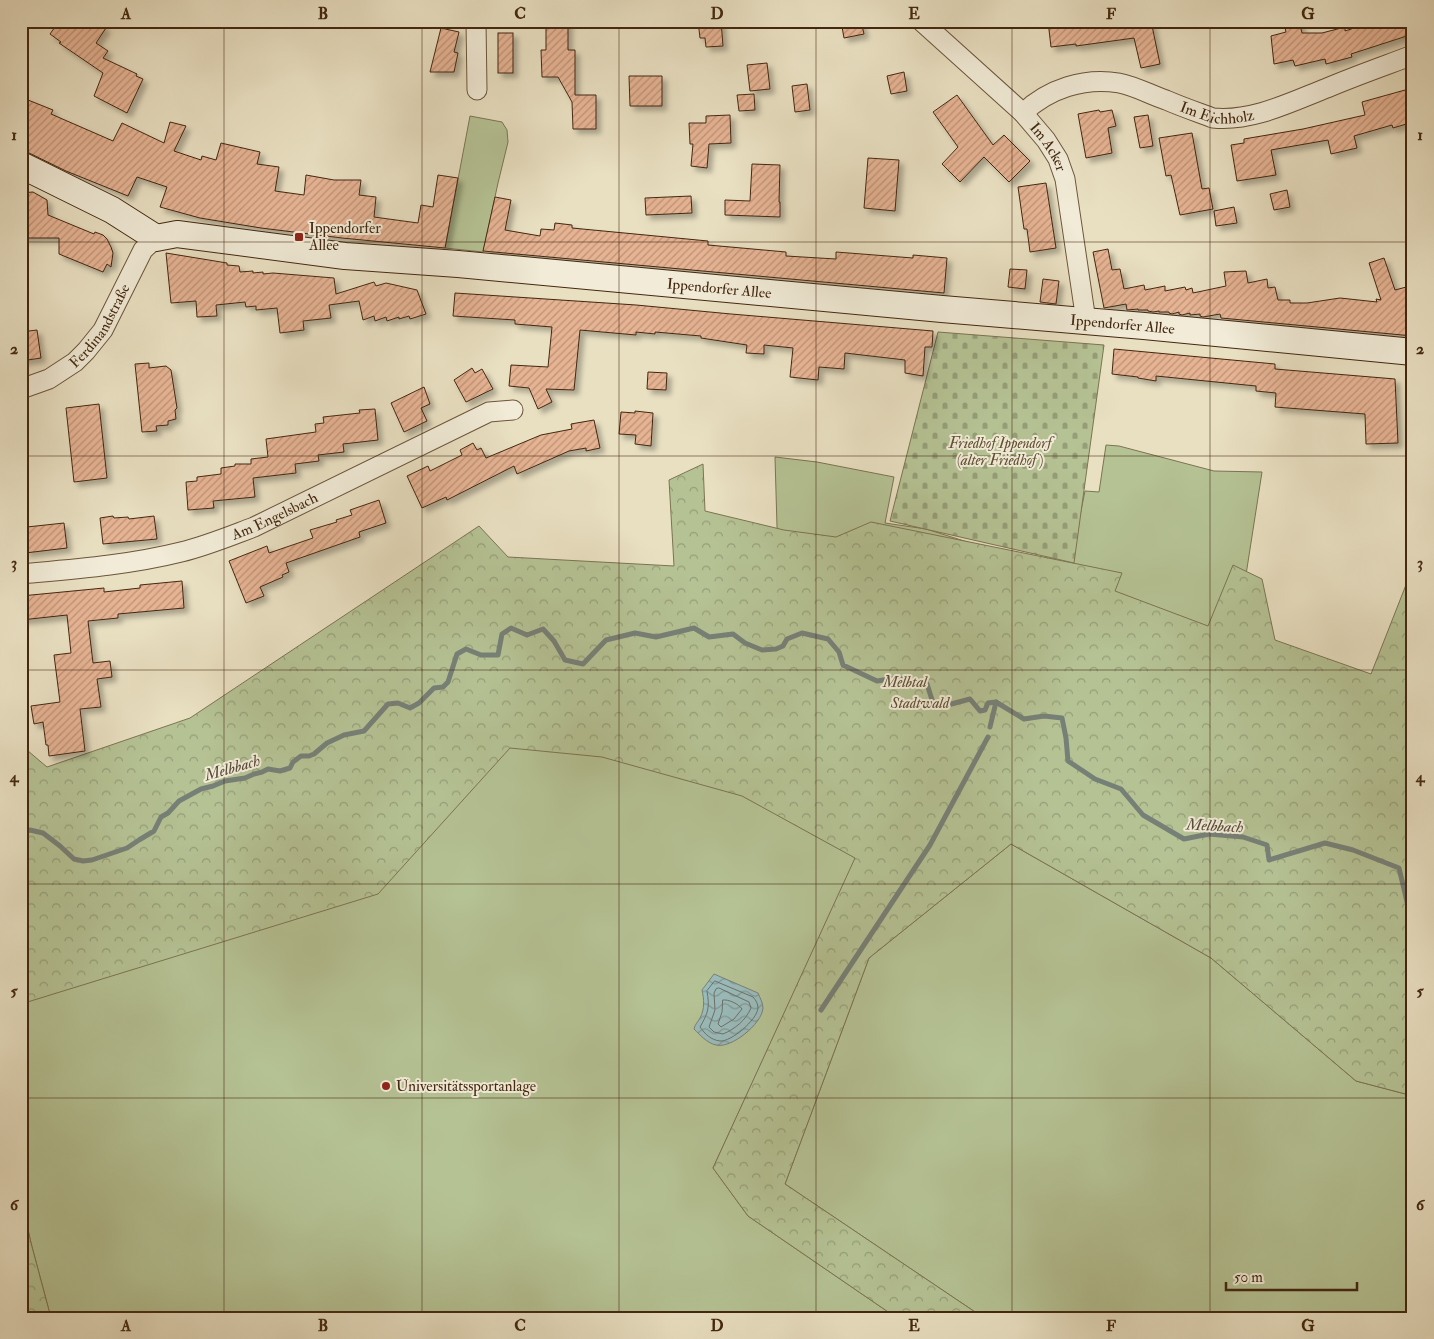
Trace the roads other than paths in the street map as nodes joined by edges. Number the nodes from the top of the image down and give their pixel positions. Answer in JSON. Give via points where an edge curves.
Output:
{"nodes":[{"id":1,"x":476,"y":21,"type":"edge"},
{"id":2,"x":921,"y":21,"type":"edge"},
{"id":3,"x":1413,"y":55,"type":"edge"},
{"id":4,"x":477,"y":90,"type":"dead end"},
{"id":5,"x":1023,"y":113,"type":"junction"},
{"id":6,"x":31,"y":170,"type":"edge"},
{"id":7,"x":156,"y":238,"type":"junction"},
{"id":8,"x":1086,"y":321,"type":"junction"},
{"id":9,"x":1413,"y":352,"type":"edge"},
{"id":10,"x":21,"y":389,"type":"edge"},
{"id":11,"x":513,"y":410,"type":"dead end"},
{"id":12,"x":21,"y":574,"type":"edge"}],
"edges":[{"from":1,"to":4,"type":"street"},
{"from":2,"to":5,"type":"street","name":"Im Acker"},
{"from":3,"to":5,"type":"street","name":"Im Eichholz","via":[[1268,110],[1225,120],[1121,84],[1103,81],[1056,91]]},
{"from":5,"to":8,"type":"street","name":"Im Acker","via":[[1046,140],[1065,179]]},
{"from":6,"to":7,"type":"street","via":[[112,210]]},
{"from":7,"to":8,"type":"street","name":"Ippendorfer Allee","via":[[177,234],[345,256]]},
{"from":7,"to":10,"type":"street","name":"Ferdinandstraße","via":[[143,250],[95,342],[75,362],[49,379]]},
{"from":8,"to":9,"type":"street","name":"Ippendorfer Allee"},
{"from":11,"to":12,"type":"street","name":"Am Engelsbach","via":[[489,412],[216,542],[129,563]]}]}
